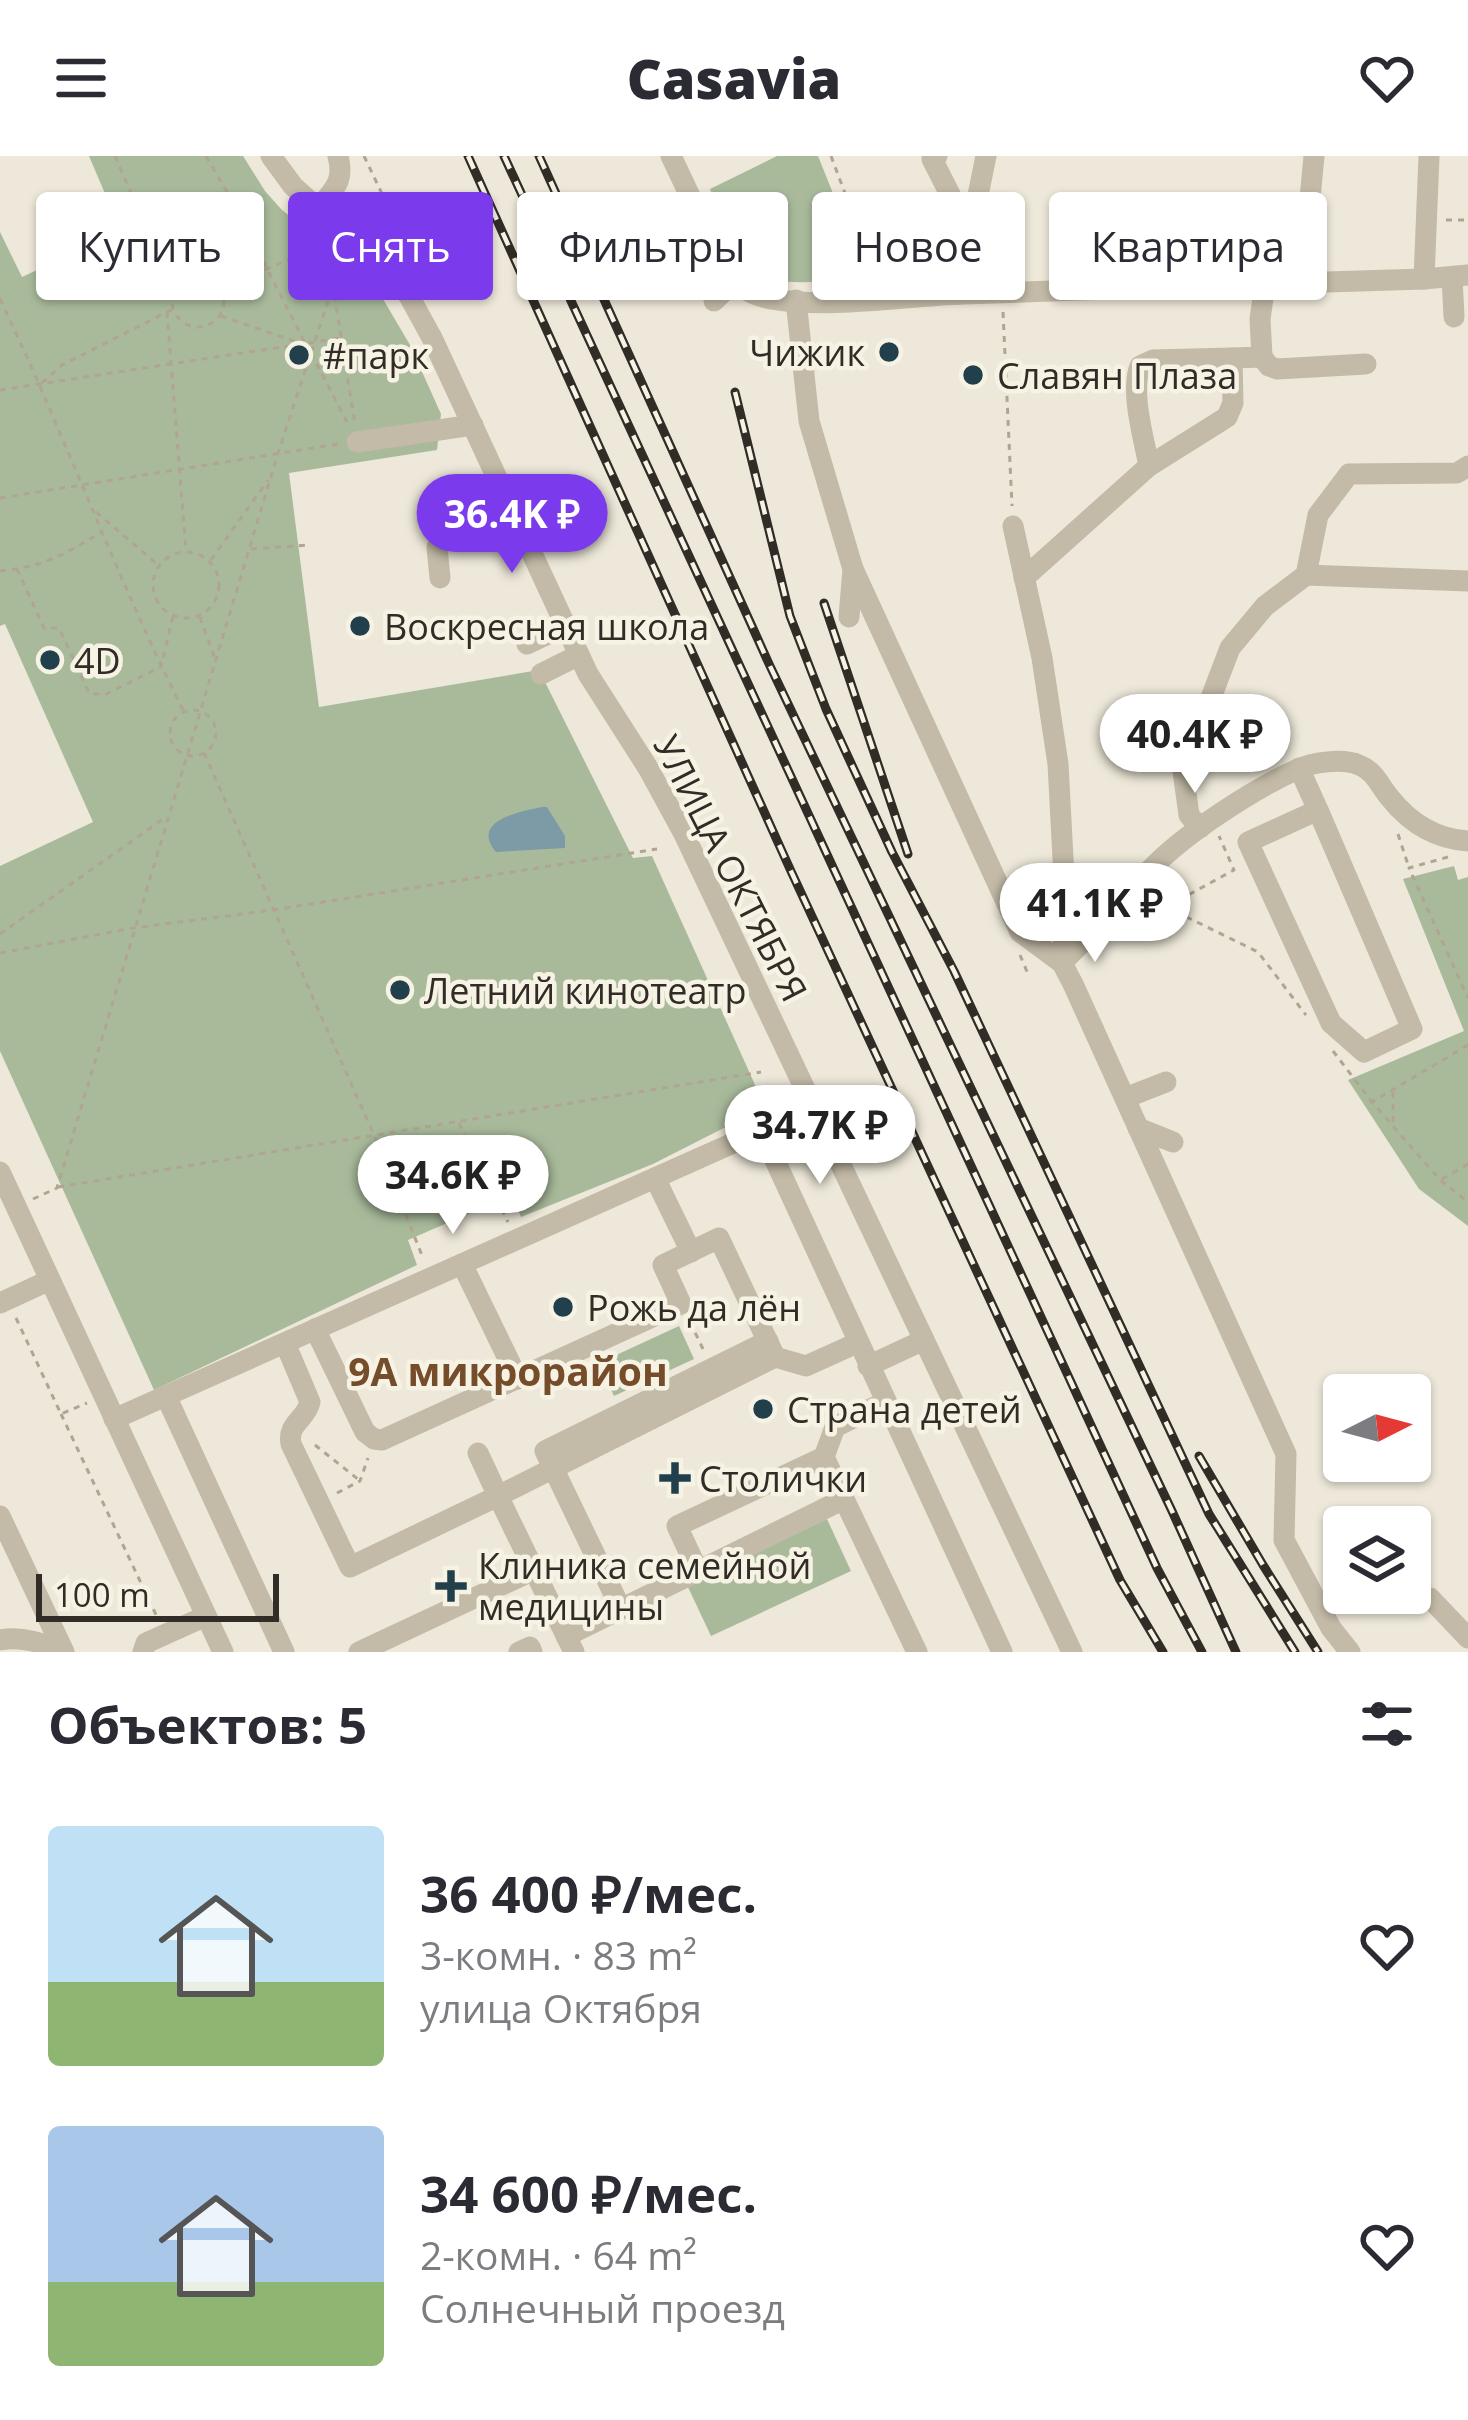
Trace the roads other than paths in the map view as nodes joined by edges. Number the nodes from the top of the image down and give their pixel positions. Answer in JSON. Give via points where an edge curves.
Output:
{"nodes":[{"id":1,"x":271,"y":156,"type":"edge"},
{"id":2,"x":338,"y":156,"type":"edge"},
{"id":3,"x":937,"y":156,"type":"edge"},
{"id":4,"x":963,"y":156,"type":"edge"},
{"id":5,"x":1314,"y":156,"type":"edge"},
{"id":6,"x":1429,"y":156,"type":"edge"},
{"id":7,"x":674,"y":157,"type":"edge"},
{"id":8,"x":985,"y":162,"type":"edge"},
{"id":9,"x":300,"y":192,"type":"edge"},
{"id":10,"x":332,"y":192,"type":"edge"},
{"id":11,"x":690,"y":192,"type":"edge"},
{"id":12,"x":949,"y":192,"type":"edge"},
{"id":13,"x":979,"y":192,"type":"edge"},
{"id":14,"x":1311,"y":192,"type":"edge"},
{"id":15,"x":1460,"y":276,"type":"edge"},
{"id":16,"x":1424,"y":279,"type":"junction"},
{"id":17,"x":1327,"y":282,"type":"edge"},
{"id":18,"x":411,"y":300,"type":"edge"},
{"id":19,"x":778,"y":300,"type":"edge"},
{"id":20,"x":819,"y":300,"type":"edge"},
{"id":21,"x":1262,"y":300,"type":"edge"},
{"id":22,"x":796,"y":301,"type":"junction"},
{"id":23,"x":1454,"y":316,"type":"dead end"},
{"id":24,"x":1262,"y":357,"type":"junction"},
{"id":25,"x":1232,"y":358,"type":"junction"},
{"id":26,"x":1366,"y":364,"type":"dead end"},
{"id":27,"x":473,"y":425,"type":"junction"},
{"id":28,"x":357,"y":442,"type":"road end"},
{"id":29,"x":1149,"y":466,"type":"junction"},
{"id":30,"x":1468,"y":466,"type":"edge"},
{"id":31,"x":510,"y":503,"type":"junction"},
{"id":32,"x":1012,"y":526,"type":"road end"},
{"id":33,"x":853,"y":568,"type":"junction"},
{"id":34,"x":1306,"y":575,"type":"junction"},
{"id":35,"x":440,"y":578,"type":"dead end"},
{"id":36,"x":1024,"y":578,"type":"junction"},
{"id":37,"x":1468,"y":581,"type":"edge"},
{"id":38,"x":849,"y":617,"type":"dead end"},
{"id":39,"x":566,"y":626,"type":"junction"},
{"id":40,"x":527,"y":644,"type":"dead end"},
{"id":41,"x":579,"y":655,"type":"junction"},
{"id":42,"x":542,"y":674,"type":"dead end"},
{"id":43,"x":1299,"y":768,"type":"junction"},
{"id":44,"x":1318,"y":810,"type":"junction"},
{"id":45,"x":1200,"y":828,"type":"junction"},
{"id":46,"x":1460,"y":848,"type":"edge"},
{"id":47,"x":1062,"y":963,"type":"junction"},
{"id":48,"x":1166,"y":1082,"type":"dead end"},
{"id":49,"x":1125,"y":1098,"type":"junction"},
{"id":50,"x":814,"y":1107,"type":"junction"},
{"id":51,"x":1138,"y":1128,"type":"junction"},
{"id":52,"x":761,"y":1130,"type":"junction"},
{"id":53,"x":1173,"y":1142,"type":"dead end"},
{"id":54,"x":0,"y":1172,"type":"edge"},
{"id":55,"x":656,"y":1178,"type":"junction"},
{"id":56,"x":691,"y":1252,"type":"junction"},
{"id":57,"x":462,"y":1264,"type":"junction"},
{"id":58,"x":50,"y":1280,"type":"junction"},
{"id":59,"x":4,"y":1302,"type":"edge"},
{"id":60,"x":315,"y":1329,"type":"junction"},
{"id":61,"x":924,"y":1340,"type":"junction"},
{"id":62,"x":285,"y":1343,"type":"junction"},
{"id":63,"x":857,"y":1343,"type":"junction"},
{"id":64,"x":772,"y":1349,"type":"junction"},
{"id":65,"x":868,"y":1366,"type":"junction"},
{"id":66,"x":518,"y":1379,"type":"junction"},
{"id":67,"x":166,"y":1396,"type":"junction"},
{"id":68,"x":885,"y":1402,"type":"junction"},
{"id":69,"x":115,"y":1419,"type":"junction"},
{"id":70,"x":478,"y":1453,"type":"dead end"},
{"id":71,"x":824,"y":1457,"type":"junction"},
{"id":72,"x":553,"y":1469,"type":"junction"},
{"id":73,"x":498,"y":1496,"type":"junction"},
{"id":74,"x":844,"y":1498,"type":"junction"},
{"id":75,"x":0,"y":1516,"type":"edge"},
{"id":76,"x":534,"y":1570,"type":"junction"},
{"id":77,"x":698,"y":1571,"type":"junction"},
{"id":78,"x":1431,"y":1599,"type":"edge"},
{"id":79,"x":621,"y":1609,"type":"junction"},
{"id":80,"x":206,"y":1616,"type":"junction"},
{"id":81,"x":1468,"y":1638,"type":"edge"},
{"id":82,"x":0,"y":1640,"type":"edge"},
{"id":83,"x":397,"y":1644,"type":"edge"},
{"id":84,"x":570,"y":1644,"type":"edge"},
{"id":85,"x":64,"y":1652,"type":"edge"},
{"id":86,"x":143,"y":1652,"type":"edge"},
{"id":87,"x":223,"y":1652,"type":"edge"},
{"id":88,"x":284,"y":1652,"type":"edge"},
{"id":89,"x":359,"y":1652,"type":"edge"},
{"id":90,"x":519,"y":1652,"type":"edge"},
{"id":91,"x":532,"y":1652,"type":"edge"},
{"id":92,"x":917,"y":1652,"type":"edge"},
{"id":93,"x":1002,"y":1652,"type":"edge"},
{"id":94,"x":1072,"y":1652,"type":"edge"},
{"id":95,"x":1350,"y":1652,"type":"edge"}],
"edges":[{"from":1,"to":9,"type":"street","name":"УЛИЦА ОКТЯБРЯ"},
{"from":2,"to":10,"type":"street","via":[[342,171]]},
{"from":3,"to":12,"type":"street"},
{"from":4,"to":8,"type":"street"},
{"from":5,"to":14,"type":"street"},
{"from":6,"to":16,"type":"street"},
{"from":7,"to":11,"type":"street"},
{"from":8,"to":13,"type":"street"},
{"from":15,"to":16,"type":"street"},
{"from":15,"to":23,"type":"street"},
{"from":16,"to":17,"type":"street"},
{"from":18,"to":27,"type":"street","name":"УЛИЦА ОКТЯБРЯ"},
{"from":19,"to":22,"type":"street"},
{"from":20,"to":22,"type":"street"},
{"from":21,"to":24,"type":"street"},
{"from":22,"to":33,"type":"street","via":[[809,421]]},
{"from":24,"to":25,"type":"street"},
{"from":24,"to":26,"type":"street","via":[[1277,369]]},
{"from":25,"to":29,"type":"street","via":[[1227,417]]},
{"from":25,"to":29,"type":"street","via":[[1140,366]]},
{"from":27,"to":28,"type":"street"},
{"from":27,"to":31,"type":"street","name":"УЛИЦА ОКТЯБРЯ"},
{"from":29,"to":36,"type":"street"},
{"from":30,"to":34,"type":"street","via":[[1457,473],[1349,474],[1318,515]]},
{"from":31,"to":35,"type":"street","via":[[448,535],[437,547]]},
{"from":31,"to":39,"type":"street","name":"УЛИЦА ОКТЯБРЯ"},
{"from":32,"to":36,"type":"street"},
{"from":33,"to":38,"type":"street"},
{"from":33,"to":47,"type":"street","via":[[1020,932]]},
{"from":34,"to":37,"type":"street"},
{"from":34,"to":45,"type":"street","via":[[1265,606],[1230,648],[1184,771],[1189,815]]},
{"from":36,"to":47,"type":"street","via":[[1058,764]]},
{"from":39,"to":40,"type":"street"},
{"from":39,"to":41,"type":"street","name":"УЛИЦА ОКТЯБРЯ"},
{"from":41,"to":42,"type":"street"},
{"from":41,"to":50,"type":"street","name":"УЛИЦА ОКТЯБРЯ","via":[[665,797]]},
{"from":43,"to":44,"type":"street"},
{"from":43,"to":45,"type":"street"},
{"from":43,"to":46,"type":"street","via":[[1378,766],[1388,796],[1409,818]]},
{"from":44,"to":44,"type":"street","via":[[1248,842],[1331,1024],[1364,1052],[1412,1029]]},
{"from":45,"to":47,"type":"street","via":[[1146,863],[1133,894]]},
{"from":47,"to":49,"type":"street"},
{"from":48,"to":49,"type":"street"},
{"from":49,"to":51,"type":"street"},
{"from":50,"to":52,"type":"street"},
{"from":50,"to":61,"type":"street","name":"УЛИЦА ОКТЯБРЯ"},
{"from":51,"to":53,"type":"street"},
{"from":51,"to":95,"type":"street","via":[[1286,1454],[1284,1540]]},
{"from":52,"to":55,"type":"street"},
{"from":52,"to":63,"type":"street"},
{"from":54,"to":58,"type":"street"},
{"from":55,"to":56,"type":"street"},
{"from":55,"to":57,"type":"street"},
{"from":56,"to":64,"type":"street","via":[[719,1238]]},
{"from":56,"to":66,"type":"street","via":[[663,1265],[681,1304]]},
{"from":57,"to":60,"type":"street"},
{"from":57,"to":66,"type":"street"},
{"from":58,"to":59,"type":"street"},
{"from":58,"to":69,"type":"street"},
{"from":60,"to":62,"type":"street"},
{"from":60,"to":66,"type":"street","via":[[374,1439]]},
{"from":61,"to":65,"type":"street"},
{"from":61,"to":94,"type":"street","name":"УЛИЦА ОКТЯБРЯ"},
{"from":62,"to":67,"type":"street"},
{"from":62,"to":73,"type":"street","via":[[310,1402],[292,1427],[291,1444],[350,1567]]},
{"from":63,"to":64,"type":"street","via":[[806,1366]]},
{"from":63,"to":65,"type":"street"},
{"from":64,"to":72,"type":"street"},
{"from":64,"to":72,"type":"street","via":[[712,1369],[545,1451]]},
{"from":65,"to":68,"type":"street"},
{"from":67,"to":69,"type":"street"},
{"from":67,"to":88,"type":"street"},
{"from":68,"to":71,"type":"street","via":[[835,1426]]},
{"from":68,"to":93,"type":"street"},
{"from":69,"to":80,"type":"street"},
{"from":70,"to":73,"type":"street"},
{"from":71,"to":74,"type":"street"},
{"from":71,"to":77,"type":"street","via":[[677,1526]]},
{"from":72,"to":73,"type":"street"},
{"from":72,"to":79,"type":"street"},
{"from":73,"to":76,"type":"street"},
{"from":74,"to":77,"type":"street"},
{"from":74,"to":92,"type":"street"},
{"from":75,"to":85,"type":"street"},
{"from":76,"to":83,"type":"street"},
{"from":76,"to":84,"type":"street"},
{"from":77,"to":79,"type":"street"},
{"from":78,"to":81,"type":"street"},
{"from":79,"to":84,"type":"street"},
{"from":80,"to":86,"type":"street","via":[[146,1643]]},
{"from":80,"to":87,"type":"street"},
{"from":82,"to":85,"type":"street"},
{"from":83,"to":89,"type":"street"},
{"from":90,"to":91,"type":"street"}]}
